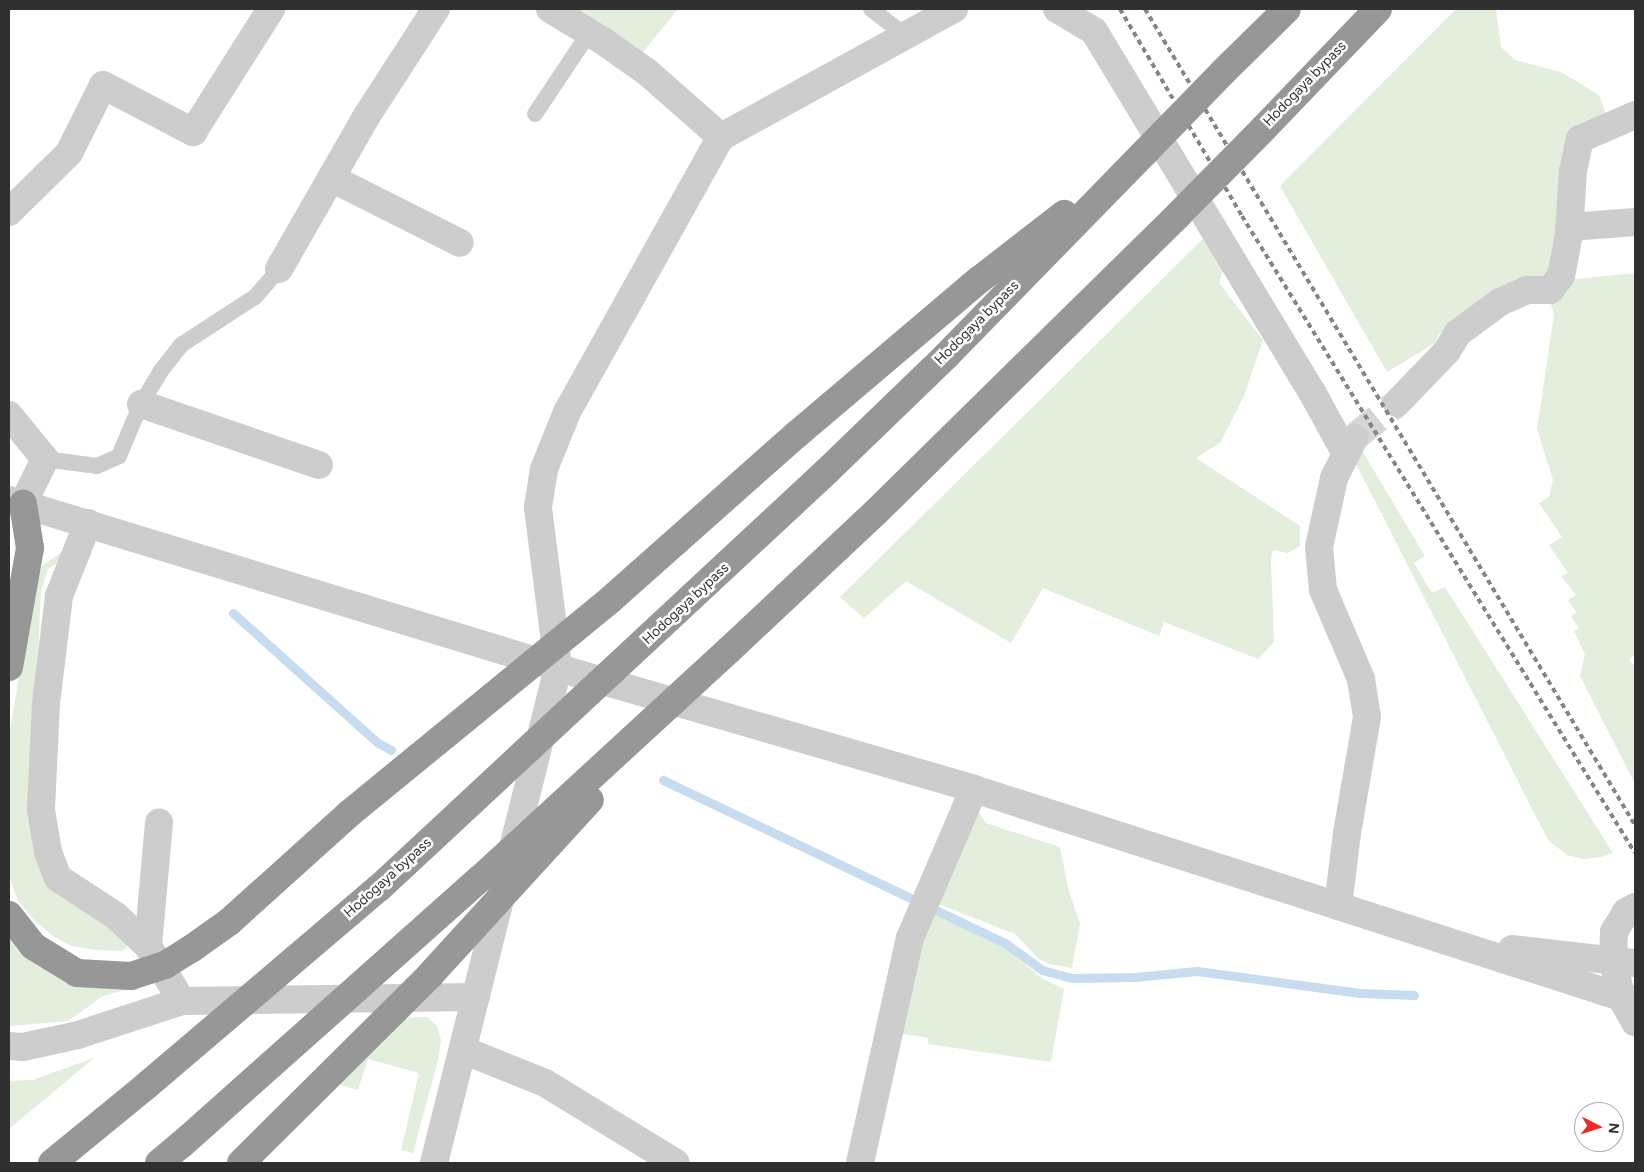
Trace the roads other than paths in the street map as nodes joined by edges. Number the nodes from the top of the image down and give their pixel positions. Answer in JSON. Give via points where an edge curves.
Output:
{"nodes":[{"id":1,"x":272,"y":9,"type":"edge"},
{"id":2,"x":436,"y":9,"type":"edge"},
{"id":3,"x":550,"y":9,"type":"edge"},
{"id":4,"x":872,"y":9,"type":"edge"},
{"id":5,"x":954,"y":9,"type":"edge"},
{"id":6,"x":1057,"y":9,"type":"edge"},
{"id":7,"x":1287,"y":9,"type":"edge"},
{"id":8,"x":1378,"y":9,"type":"edge"},
{"id":9,"x":589,"y":33,"type":"junction"},
{"id":10,"x":906,"y":36,"type":"junction"},
{"id":11,"x":535,"y":114,"type":"dead end"},
{"id":12,"x":1635,"y":115,"type":"edge"},
{"id":13,"x":721,"y":137,"type":"junction"},
{"id":14,"x":1146,"y":150,"type":"junction"},
{"id":15,"x":331,"y":178,"type":"junction"},
{"id":16,"x":9,"y":212,"type":"edge"},
{"id":17,"x":1635,"y":222,"type":"edge"},
{"id":18,"x":1570,"y":227,"type":"junction"},
{"id":19,"x":460,"y":243,"type":"dead end"},
{"id":20,"x":279,"y":269,"type":"joint"},
{"id":21,"x":141,"y":404,"type":"junction"},
{"id":22,"x":1397,"y":404,"type":"tunnel mouth"},
{"id":23,"x":9,"y":415,"type":"edge"},
{"id":24,"x":45,"y":459,"type":"junction"},
{"id":25,"x":319,"y":465,"type":"dead end"},
{"id":26,"x":16,"y":502,"type":"edge"},
{"id":27,"x":88,"y":523,"type":"junction"},
{"id":28,"x":9,"y":528,"type":"edge"},
{"id":29,"x":729,"y":650,"type":"junction"},
{"id":30,"x":9,"y":667,"type":"edge"},
{"id":31,"x":558,"y":668,"type":"junction"},
{"id":32,"x":974,"y":789,"type":"junction"},
{"id":33,"x":159,"y":822,"type":"dead end"},
{"id":34,"x":1338,"y":906,"type":"junction"},
{"id":35,"x":1635,"y":907,"type":"edge"},
{"id":36,"x":9,"y":915,"type":"edge"},
{"id":37,"x":1446,"y":940,"type":"junction"},
{"id":38,"x":148,"y":946,"type":"junction"},
{"id":39,"x":1624,"y":962,"type":"edge"},
{"id":40,"x":476,"y":997,"type":"junction"},
{"id":41,"x":1628,"y":998,"type":"edge"},
{"id":42,"x":182,"y":1001,"type":"junction"},
{"id":43,"x":1635,"y":1022,"type":"edge"},
{"id":44,"x":9,"y":1046,"type":"edge"},
{"id":45,"x":463,"y":1050,"type":"junction"},
{"id":46,"x":52,"y":1163,"type":"edge"},
{"id":47,"x":159,"y":1163,"type":"edge"},
{"id":48,"x":241,"y":1163,"type":"edge"},
{"id":49,"x":434,"y":1163,"type":"edge"},
{"id":50,"x":676,"y":1163,"type":"edge"},
{"id":51,"x":860,"y":1163,"type":"edge"}],
"edges":[{"from":1,"to":16,"type":"street","via":[[193,132],[102,84],[69,152]]},
{"from":2,"to":15,"type":"street"},
{"from":3,"to":9,"type":"street"},
{"from":4,"to":10,"type":"lane"},
{"from":5,"to":10,"type":"street"},
{"from":6,"to":34,"type":"street","via":[[1094,32],[1312,392],[1351,445],[1334,478],[1318,547],[1322,590],[1361,680],[1367,716]]},
{"from":7,"to":14,"type":"highway","name":"Hodogaya bypass","bridge":true},
{"from":8,"to":29,"type":"highway","name":"Hodogaya bypass","bridge":true,"via":[[1180,214],[875,513]]},
{"from":9,"to":11,"type":"lane"},
{"from":9,"to":13,"type":"street","via":[[647,72]]},
{"from":10,"to":13,"type":"street"},
{"from":12,"to":18,"type":"street","via":[[1580,139],[1573,171]]},
{"from":13,"to":31,"type":"street","via":[[567,412],[544,469],[538,507]]},
{"from":14,"to":36,"type":"highway","bridge":true,"via":[[979,280],[796,435],[610,600],[350,813],[229,922],[191,950],[164,965],[131,976],[77,973],[33,946]]},
{"from":14,"to":46,"type":"highway","name":"Hodogaya bypass","bridge":true,"via":[[946,356],[826,472],[379,888]]},
{"from":15,"to":19,"type":"street"},
{"from":15,"to":20,"type":"street"},
{"from":17,"to":18,"type":"street"},
{"from":18,"to":22,"type":"street","via":[[1561,276],[1550,290],[1527,290],[1500,302],[1458,333],[1447,351]]},
{"from":20,"to":21,"type":"lane","via":[[255,297],[181,344]]},
{"from":21,"to":24,"type":"lane","via":[[119,456],[97,466]]},
{"from":21,"to":25,"type":"street"},
{"from":23,"to":24,"type":"street"},
{"from":24,"to":26,"type":"street"},
{"from":26,"to":27,"type":"street"},
{"from":26,"to":28,"type":"highway"},
{"from":26,"to":30,"type":"highway","via":[[30,548]]},
{"from":27,"to":31,"type":"street"},
{"from":27,"to":38,"type":"street","via":[[59,596],[46,703],[41,810],[48,852],[58,878],[116,916]]},
{"from":29,"to":47,"type":"highway","name":"Hodogaya bypass","bridge":true,"via":[[481,878]]},
{"from":29,"to":48,"type":"highway","bridge":true,"via":[[430,975]]},
{"from":31,"to":32,"type":"street"},
{"from":31,"to":40,"type":"street"},
{"from":32,"to":34,"type":"street"},
{"from":32,"to":51,"type":"street","via":[[910,938]]},
{"from":33,"to":38,"type":"street"},
{"from":34,"to":37,"type":"street"},
{"from":35,"to":39,"type":"street","via":[[1626,912],[1614,932]]},
{"from":37,"to":39,"type":"street"},
{"from":37,"to":41,"type":"street"},
{"from":38,"to":42,"type":"street"},
{"from":39,"to":41,"type":"street"},
{"from":40,"to":42,"type":"street"},
{"from":40,"to":45,"type":"street"},
{"from":41,"to":43,"type":"street"},
{"from":42,"to":44,"type":"street","via":[[78,1035],[23,1047]]},
{"from":45,"to":49,"type":"street"},
{"from":45,"to":50,"type":"street","via":[[545,1083]]}]}
